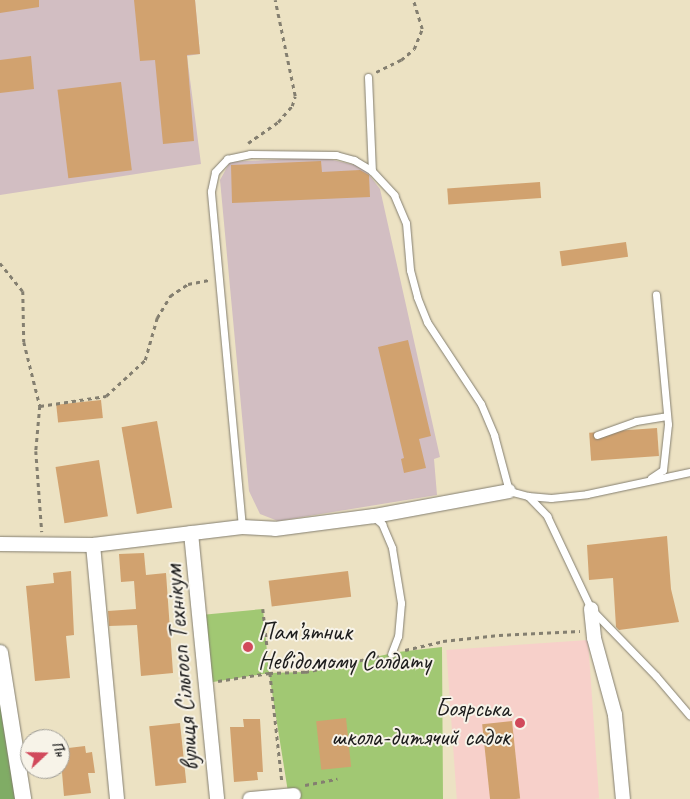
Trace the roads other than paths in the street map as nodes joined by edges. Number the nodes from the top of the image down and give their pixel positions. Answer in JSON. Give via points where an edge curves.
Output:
{"nodes":[{"id":1,"x":368,"y":77,"type":"road end"},
{"id":2,"x":372,"y":171,"type":"junction"},
{"id":3,"x":656,"y":295,"type":"dead end"},
{"id":4,"x":667,"y":416,"type":"junction"},
{"id":5,"x":598,"y":435,"type":"dead end"},
{"id":6,"x":690,"y":472,"type":"edge"},
{"id":7,"x":651,"y":478,"type":"junction"},
{"id":8,"x":509,"y":491,"type":"junction"},
{"id":9,"x":528,"y":496,"type":"junction"},
{"id":10,"x":374,"y":516,"type":"junction"},
{"id":11,"x":242,"y":527,"type":"junction"},
{"id":12,"x":191,"y":533,"type":"junction"},
{"id":13,"x":0,"y":544,"type":"edge"},
{"id":14,"x":93,"y":545,"type":"junction"},
{"id":15,"x":591,"y":609,"type":"junction"},
{"id":16,"x":0,"y":653,"type":"edge"},
{"id":17,"x":391,"y":654,"type":"dead end"},
{"id":18,"x":690,"y":716,"type":"edge"},
{"id":19,"x":289,"y":796,"type":"road end"},
{"id":20,"x":23,"y":799,"type":"edge"},
{"id":21,"x":118,"y":799,"type":"edge"},
{"id":22,"x":217,"y":799,"type":"edge"},
{"id":23,"x":250,"y":799,"type":"edge"},
{"id":24,"x":623,"y":799,"type":"edge"}],
"edges":[{"from":1,"to":2,"type":"lane"},
{"from":2,"to":8,"type":"lane","via":[[394,195],[406,223],[410,270],[417,297],[427,322],[481,404],[494,435]]},
{"from":2,"to":11,"type":"lane","via":[[354,160],[336,155],[250,154],[227,159],[214,172],[211,191]]},
{"from":3,"to":4,"type":"lane"},
{"from":4,"to":5,"type":"lane","via":[[636,421]]},
{"from":4,"to":7,"type":"lane","via":[[663,470]]},
{"from":6,"to":7,"type":"lane"},
{"from":7,"to":9,"type":"lane","via":[[587,494],[551,498]]},
{"from":8,"to":9,"type":"lane"},
{"from":8,"to":10,"type":"street","name":"вулиця Сільгосп Технікум"},
{"from":9,"to":15,"type":"lane","via":[[547,516]]},
{"from":10,"to":11,"type":"street","name":"вулиця Сільгосп Технікум","via":[[275,529]]},
{"from":10,"to":17,"type":"lane","via":[[382,524],[392,548],[402,603],[398,636]]},
{"from":11,"to":12,"type":"street","name":"вулиця Сільгосп Технікум"},
{"from":12,"to":14,"type":"street","name":"вулиця Сільгосп Технікум"},
{"from":12,"to":22,"type":"street","name":"вулиця Сільгосп Технікум"},
{"from":13,"to":14,"type":"street","name":"вулиця Сільгосп Технікум"},
{"from":14,"to":21,"type":"street"},
{"from":15,"to":18,"type":"lane"},
{"from":15,"to":24,"type":"street","via":[[594,638],[615,716]]},
{"from":16,"to":20,"type":"street"},
{"from":19,"to":23,"type":"street"}]}
